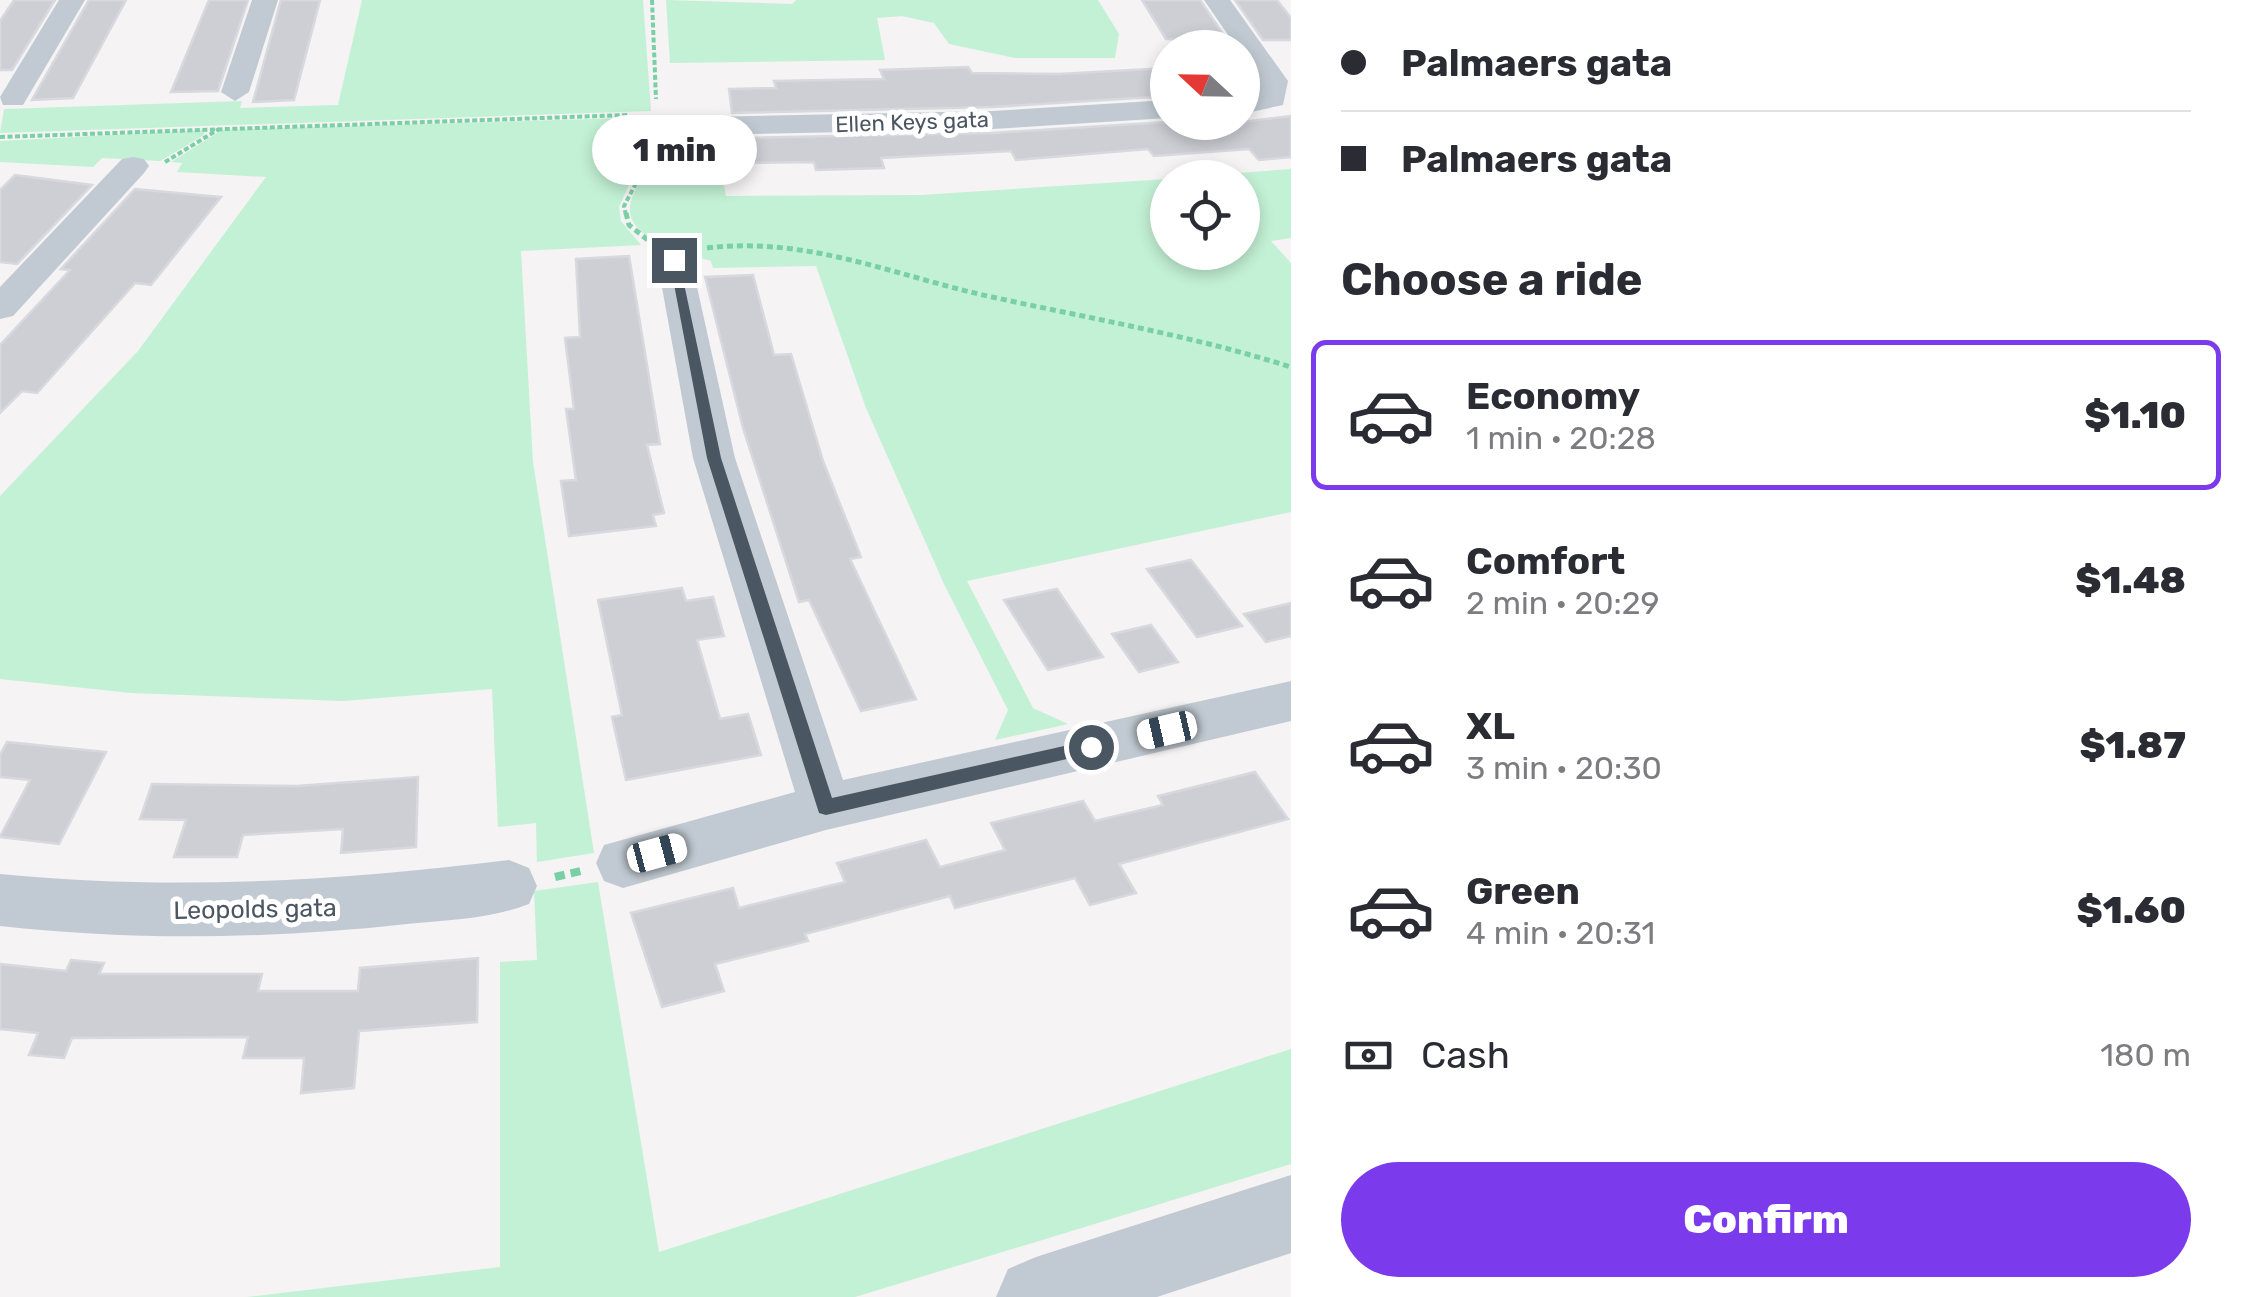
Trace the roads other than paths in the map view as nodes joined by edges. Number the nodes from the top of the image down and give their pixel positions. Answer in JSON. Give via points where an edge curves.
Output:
{"nodes":[{"id":1,"x":72,"y":0,"type":"edge"},
{"id":2,"x":265,"y":0,"type":"edge"},
{"id":3,"x":1218,"y":0,"type":"edge"},
{"id":4,"x":1239,"y":30,"type":"edge"},
{"id":5,"x":1260,"y":61,"type":"edge"},
{"id":6,"x":235,"y":92,"type":"dead end"},
{"id":7,"x":13,"y":99,"type":"dead end"},
{"id":8,"x":1260,"y":102,"type":"edge"},
{"id":9,"x":1150,"y":111,"type":"edge"},
{"id":10,"x":647,"y":121,"type":"road end"},
{"id":11,"x":132,"y":166,"type":"road end"},
{"id":12,"x":674,"y":260,"type":"road end"},
{"id":13,"x":0,"y":308,"type":"edge"},
{"id":14,"x":1288,"y":707,"type":"edge"},
{"id":15,"x":826,"y":808,"type":"junction"},
{"id":16,"x":623,"y":862,"type":"road end"},
{"id":17,"x":509,"y":886,"type":"road end"},
{"id":18,"x":0,"y":900,"type":"edge"},
{"id":19,"x":1291,"y":1214,"type":"edge"},
{"id":20,"x":1036,"y":1297,"type":"edge"}],
"edges":[{"from":1,"to":7,"type":"street"},
{"from":2,"to":6,"type":"street"},
{"from":3,"to":4,"type":"street"},
{"from":5,"to":8,"type":"street","via":[[1274,81],[1273,99]]},
{"from":9,"to":10,"type":"street","name":"Ellen Keys gata","via":[[956,121]]},
{"from":11,"to":13,"type":"street"},
{"from":12,"to":15,"type":"street","via":[[714,458]]},
{"from":14,"to":15,"type":"street"},
{"from":15,"to":16,"type":"street"},
{"from":17,"to":18,"type":"street","name":"Leopolds gata","via":[[361,906],[212,912]]},
{"from":19,"to":20,"type":"street"}]}
